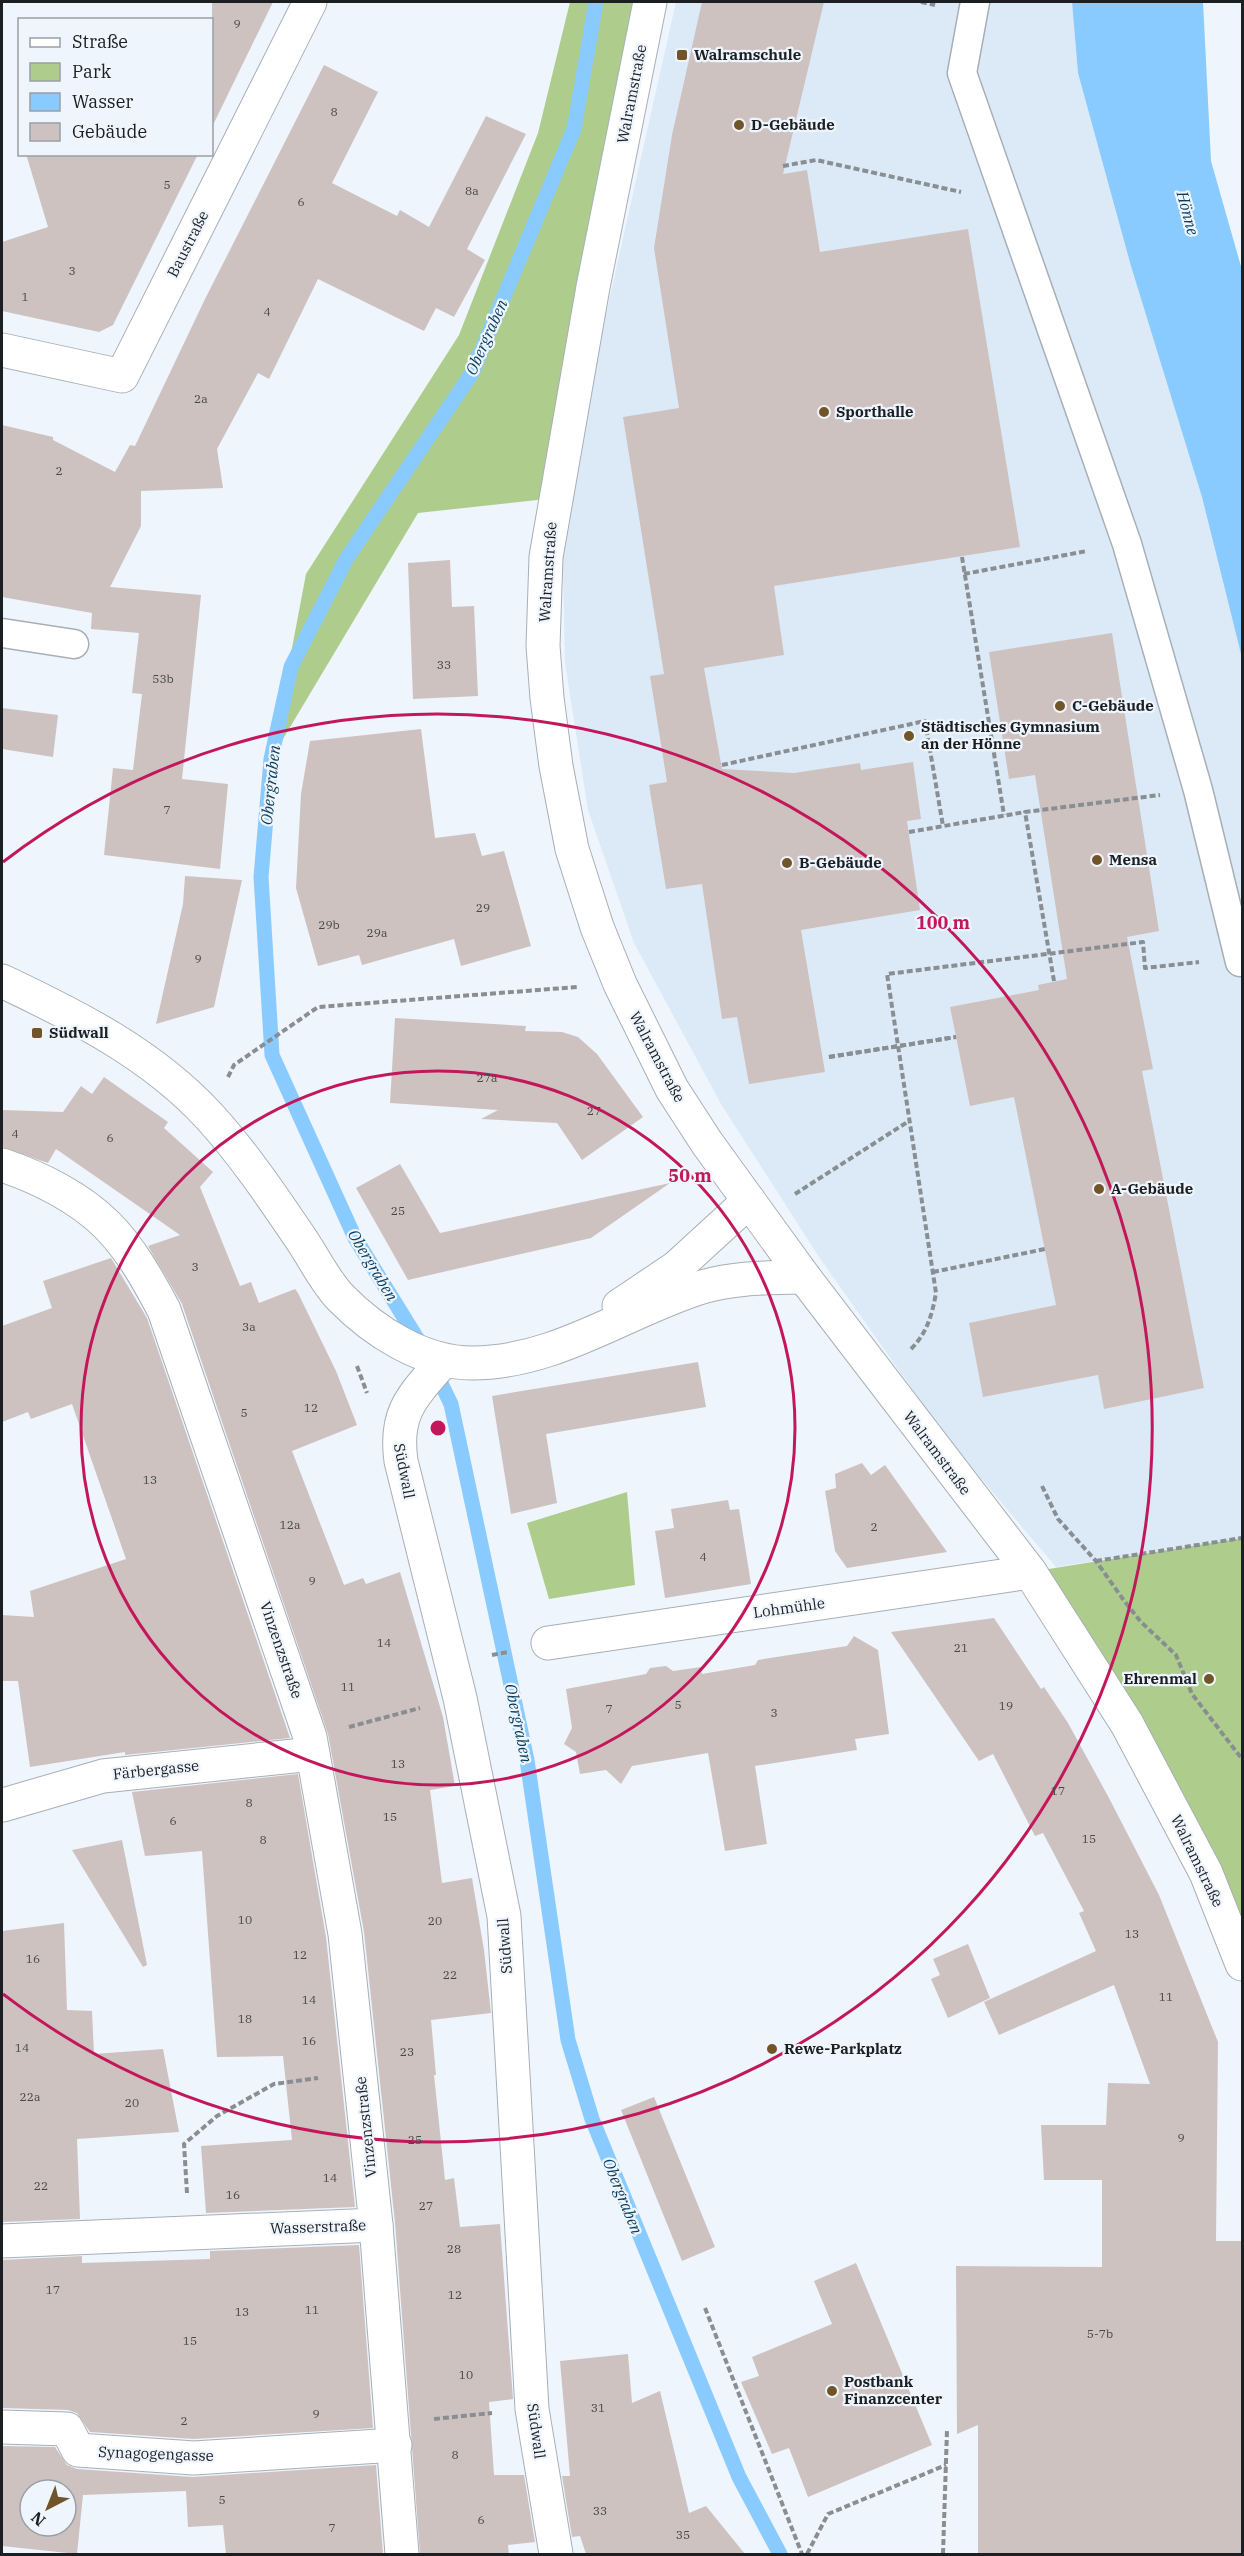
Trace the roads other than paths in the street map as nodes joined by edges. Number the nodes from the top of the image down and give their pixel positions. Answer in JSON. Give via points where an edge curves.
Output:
{"nodes":[{"id":1,"x":309,"y":2,"type":"edge"},
{"id":2,"x":650,"y":2,"type":"edge"},
{"id":3,"x":975,"y":2,"type":"edge"},
{"id":4,"x":2,"y":350,"type":"edge"},
{"id":5,"x":2,"y":633,"type":"edge"},
{"id":6,"x":74,"y":644,"type":"dead end"},
{"id":7,"x":1239,"y":960,"type":"road end"},
{"id":8,"x":2,"y":981,"type":"edge"},
{"id":9,"x":2,"y":1165,"type":"edge"},
{"id":10,"x":749,"y":1201,"type":"junction"},
{"id":11,"x":804,"y":1277,"type":"junction"},
{"id":12,"x":557,"y":1347,"type":"junction"},
{"id":13,"x":458,"y":1362,"type":"junction"},
{"id":14,"x":1030,"y":1572,"type":"junction"},
{"id":15,"x":548,"y":1643,"type":"dead end"},
{"id":16,"x":312,"y":1746,"type":"junction"},
{"id":17,"x":3,"y":1805,"type":"edge"},
{"id":18,"x":1242,"y":1964,"type":"edge"},
{"id":19,"x":376,"y":2225,"type":"junction"},
{"id":20,"x":2,"y":2241,"type":"edge"},
{"id":21,"x":2,"y":2427,"type":"edge"},
{"id":22,"x":394,"y":2434,"type":"junction"},
{"id":23,"x":402,"y":2554,"type":"edge"},
{"id":24,"x":556,"y":2554,"type":"edge"}],
"edges":[{"from":1,"to":4,"type":"street","name":"Baustraße","via":[[122,376]]},
{"from":2,"to":10,"type":"street","name":"Walramstraße","via":[[555,498],[546,557],[543,646],[555,766],[572,849],[597,927],[620,984],[672,1089]]},
{"from":3,"to":7,"type":"lane","via":[[962,73],[1127,544],[1198,790]]},
{"from":5,"to":6,"type":"lane"},
{"from":8,"to":13,"type":"street","via":[[115,1039],[169,1079],[209,1116],[339,1296],[384,1332],[415,1350]]},
{"from":9,"to":16,"type":"street","name":"Vinzenzstraße","via":[[31,1175],[106,1224],[138,1264],[164,1310]]},
{"from":10,"to":11,"type":"street","name":"Walramstraße"},
{"from":10,"to":12,"type":"street","via":[[677,1267]]},
{"from":11,"to":12,"type":"street","via":[[743,1278],[701,1288]]},
{"from":11,"to":14,"type":"street","name":"Walramstraße"},
{"from":12,"to":13,"type":"street","via":[[519,1358]]},
{"from":13,"to":24,"type":"street","name":"Südwall","via":[[418,1390],[404,1411],[397,1436],[460,1698],[504,1916],[532,2409]]},
{"from":14,"to":15,"type":"street","name":"Lohmühle"},
{"from":14,"to":18,"type":"street","name":"Walramstraße","via":[[1132,1734],[1206,1873]]},
{"from":16,"to":17,"type":"street","name":"Färbergasse","via":[[103,1776]]},
{"from":16,"to":19,"type":"street","name":"Vinzenzstraße","via":[[345,1934]]},
{"from":19,"to":20,"type":"street","name":"Wasserstraße"},
{"from":19,"to":22,"type":"street","name":"Wasserstraße"},
{"from":21,"to":22,"type":"street","name":"Synagogengasse","via":[[67,2429],[78,2450],[194,2458]]},
{"from":22,"to":23,"type":"street","name":"Wasserstraße"}]}
